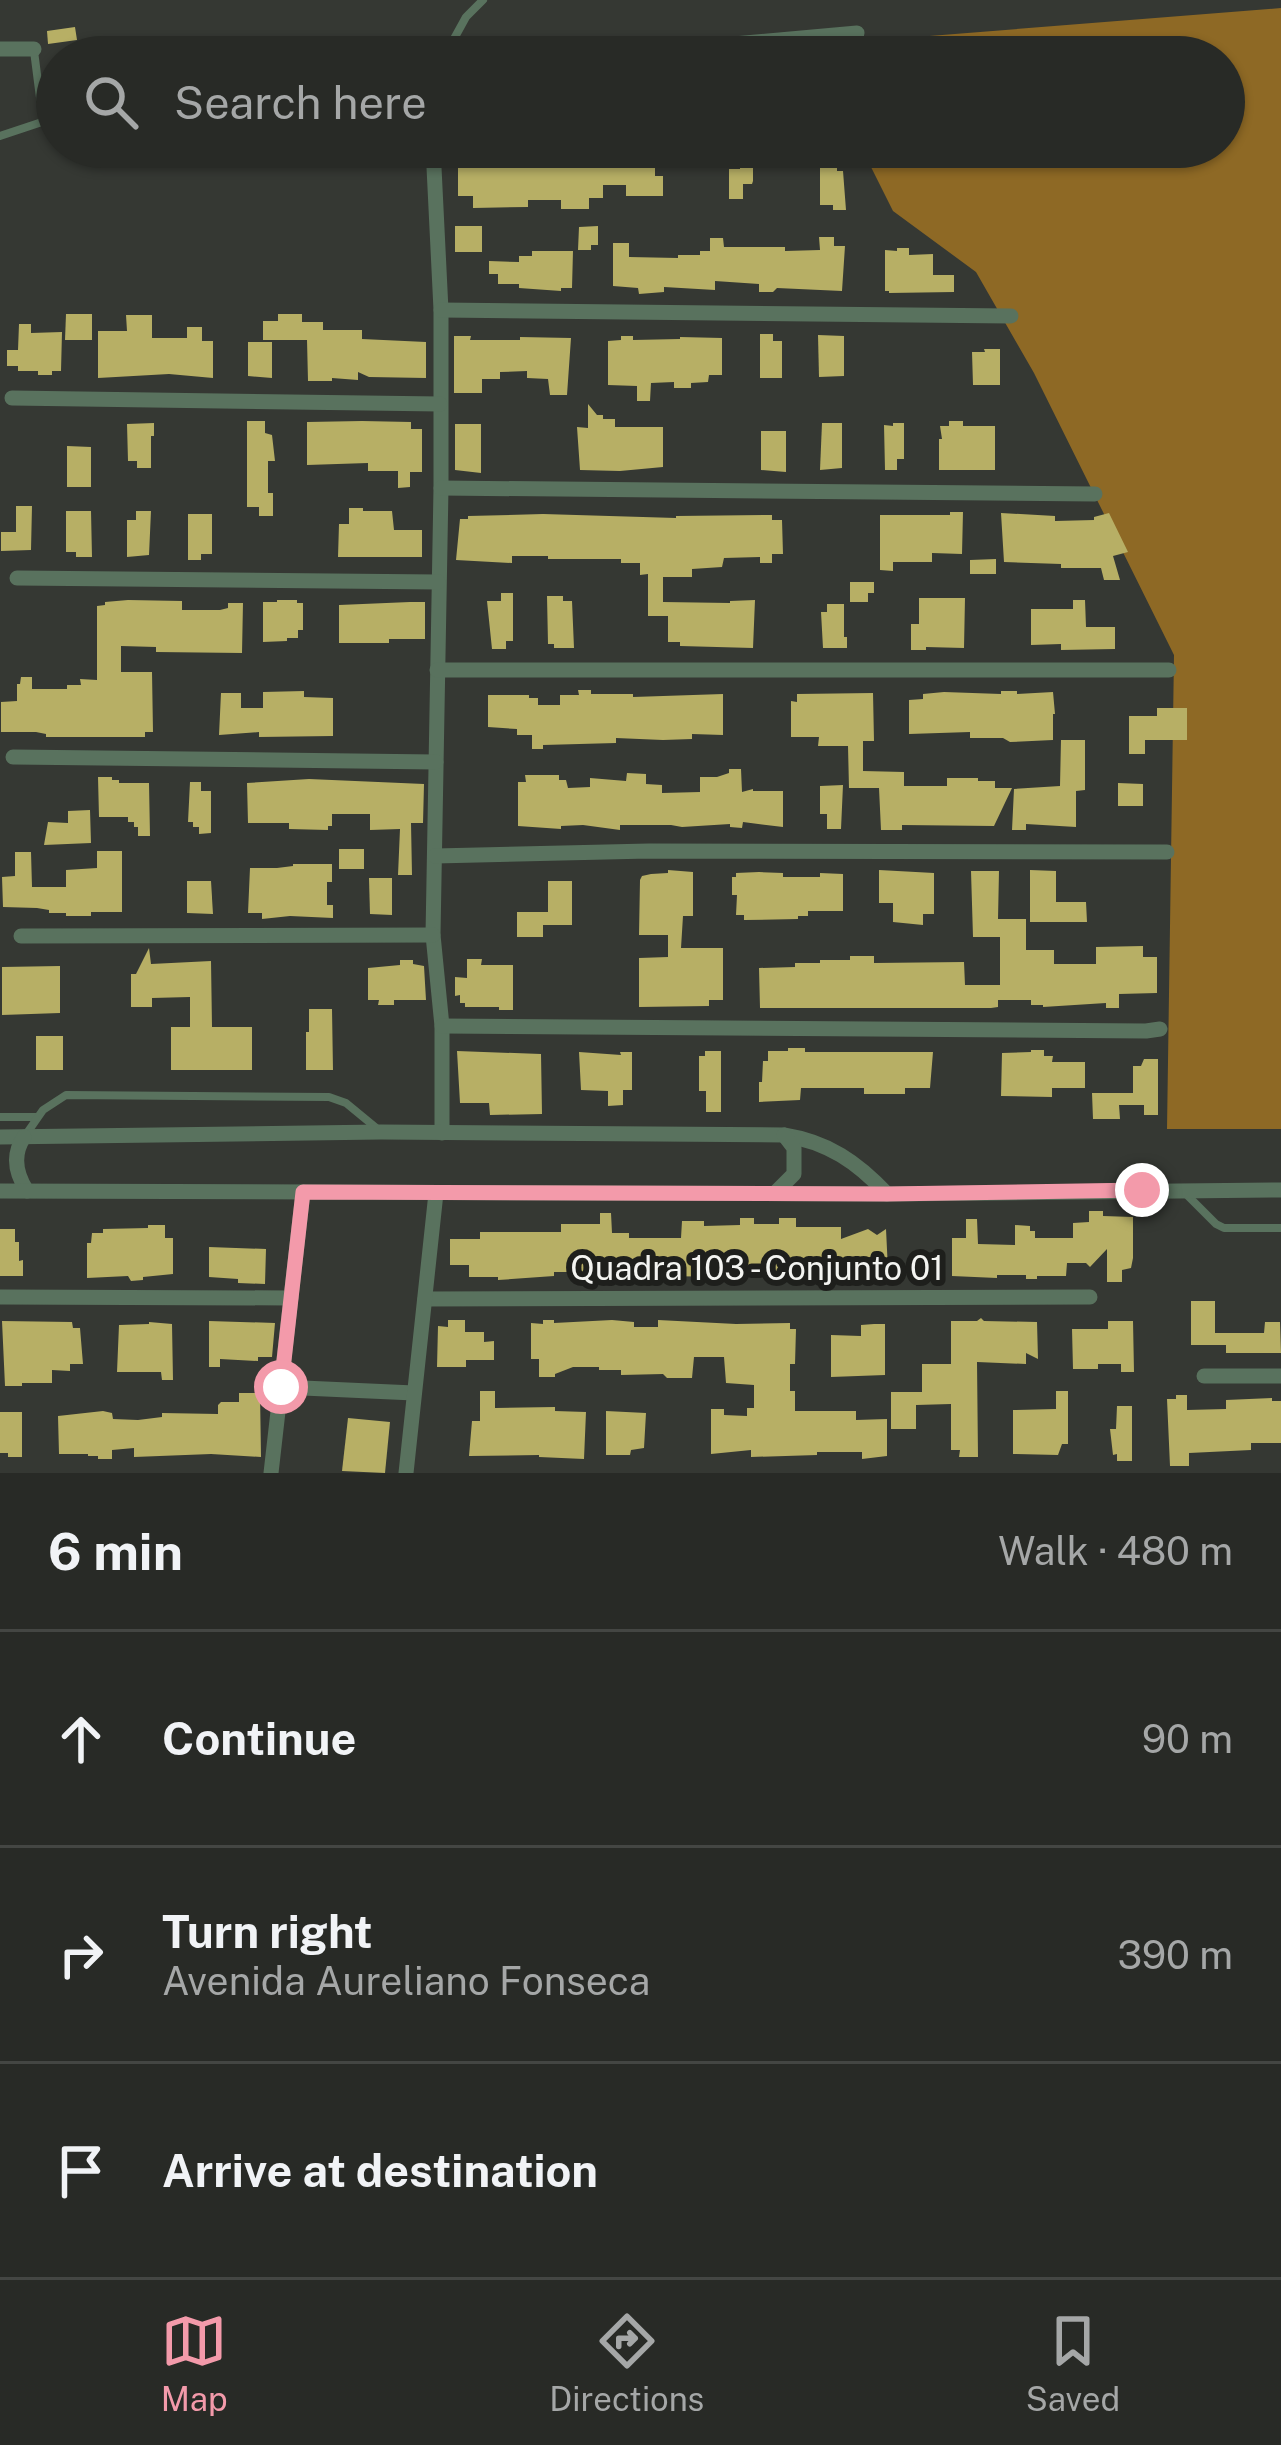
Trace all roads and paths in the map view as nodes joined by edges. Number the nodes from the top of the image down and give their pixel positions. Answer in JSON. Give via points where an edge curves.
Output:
{"nodes":[{"id":1,"x":483,"y":0,"type":"edge"},
{"id":2,"x":857,"y":32,"type":"dead end"},
{"id":3,"x":455,"y":36,"type":"edge"},
{"id":4,"x":814,"y":36,"type":"edge"},
{"id":5,"x":0,"y":49,"type":"edge"},
{"id":6,"x":34,"y":49,"type":"joint"},
{"id":7,"x":36,"y":65,"type":"edge"},
{"id":8,"x":36,"y":123,"type":"edge"},
{"id":9,"x":0,"y":136,"type":"edge"},
{"id":10,"x":434,"y":168,"type":"edge"},
{"id":11,"x":441,"y":310,"type":"junction"},
{"id":12,"x":1011,"y":316,"type":"dead end"},
{"id":13,"x":12,"y":398,"type":"dead end"},
{"id":14,"x":440,"y":404,"type":"junction"},
{"id":15,"x":441,"y":488,"type":"junction"},
{"id":16,"x":1095,"y":494,"type":"dead end"},
{"id":17,"x":17,"y":578,"type":"dead end"},
{"id":18,"x":438,"y":582,"type":"junction"},
{"id":19,"x":437,"y":670,"type":"junction"},
{"id":20,"x":1169,"y":670,"type":"dead end"},
{"id":21,"x":13,"y":757,"type":"dead end"},
{"id":22,"x":436,"y":762,"type":"junction"},
{"id":23,"x":1167,"y":852,"type":"dead end"},
{"id":24,"x":435,"y":856,"type":"junction"},
{"id":25,"x":433,"y":935,"type":"junction"},
{"id":26,"x":21,"y":936,"type":"dead end"},
{"id":27,"x":442,"y":1026,"type":"junction"},
{"id":28,"x":1160,"y":1029,"type":"dead end"},
{"id":29,"x":0,"y":1117,"type":"edge"},
{"id":30,"x":38,"y":1117,"type":"junction"},
{"id":31,"x":381,"y":1132,"type":"junction"},
{"id":32,"x":442,"y":1133,"type":"junction"},
{"id":33,"x":784,"y":1135,"type":"junction"},
{"id":34,"x":0,"y":1137,"type":"edge"},
{"id":35,"x":24,"y":1137,"type":"junction"},
{"id":36,"x":1182,"y":1190,"type":"junction"},
{"id":37,"x":1281,"y":1190,"type":"edge"},
{"id":38,"x":0,"y":1191,"type":"edge"},
{"id":39,"x":27,"y":1191,"type":"junction"},
{"id":40,"x":303,"y":1192,"type":"junction"},
{"id":41,"x":436,"y":1193,"type":"junction"},
{"id":42,"x":775,"y":1193,"type":"junction"},
{"id":43,"x":887,"y":1194,"type":"junction"},
{"id":44,"x":1281,"y":1228,"type":"edge"},
{"id":45,"x":0,"y":1297,"type":"edge"},
{"id":46,"x":1090,"y":1297,"type":"dead end"},
{"id":47,"x":291,"y":1298,"type":"junction"},
{"id":48,"x":425,"y":1298,"type":"junction"},
{"id":49,"x":1204,"y":1376,"type":"dead end"},
{"id":50,"x":1281,"y":1376,"type":"edge"},
{"id":51,"x":281,"y":1387,"type":"junction"},
{"id":52,"x":414,"y":1393,"type":"junction"},
{"id":53,"x":272,"y":1473,"type":"edge"},
{"id":54,"x":406,"y":1473,"type":"edge"}],
"edges":[{"from":1,"to":3,"type":"lane"},
{"from":2,"to":4,"type":"street"},
{"from":5,"to":6,"type":"street"},
{"from":6,"to":7,"type":"lane"},
{"from":8,"to":9,"type":"lane"},
{"from":10,"to":11,"type":"street"},
{"from":11,"to":12,"type":"street"},
{"from":11,"to":14,"type":"street"},
{"from":13,"to":14,"type":"street"},
{"from":14,"to":15,"type":"street"},
{"from":15,"to":16,"type":"street"},
{"from":15,"to":18,"type":"street"},
{"from":17,"to":18,"type":"street"},
{"from":18,"to":19,"type":"street"},
{"from":19,"to":20,"type":"street"},
{"from":19,"to":22,"type":"street"},
{"from":21,"to":22,"type":"street"},
{"from":22,"to":24,"type":"street"},
{"from":23,"to":24,"type":"street"},
{"from":24,"to":25,"type":"street"},
{"from":25,"to":26,"type":"street"},
{"from":25,"to":27,"type":"street"},
{"from":27,"to":28,"type":"street"},
{"from":27,"to":32,"type":"street"},
{"from":29,"to":30,"type":"lane"},
{"from":30,"to":31,"type":"lane","via":[[66,1095],[329,1096]]},
{"from":30,"to":35,"type":"lane"},
{"from":31,"to":32,"type":"street"},
{"from":31,"to":35,"type":"street"},
{"from":32,"to":33,"type":"street"},
{"from":33,"to":42,"type":"street","via":[[794,1148],[794,1174]]},
{"from":33,"to":43,"type":"street","via":[[823,1144]]},
{"from":34,"to":35,"type":"street"},
{"from":35,"to":39,"type":"street","via":[[16,1163]]},
{"from":36,"to":37,"type":"street"},
{"from":36,"to":43,"type":"street"},
{"from":36,"to":44,"type":"lane","via":[[1224,1228]]},
{"from":38,"to":39,"type":"street"},
{"from":39,"to":40,"type":"street"},
{"from":40,"to":41,"type":"street"},
{"from":40,"to":47,"type":"street"},
{"from":41,"to":42,"type":"street"},
{"from":41,"to":48,"type":"street"},
{"from":42,"to":43,"type":"street"},
{"from":45,"to":47,"type":"street"},
{"from":46,"to":48,"type":"street","name":"Quadra 103 - Conjunto 01"},
{"from":47,"to":51,"type":"street"},
{"from":48,"to":52,"type":"street"},
{"from":49,"to":50,"type":"street"},
{"from":51,"to":52,"type":"street"},
{"from":51,"to":53,"type":"street"},
{"from":52,"to":54,"type":"street"}]}
